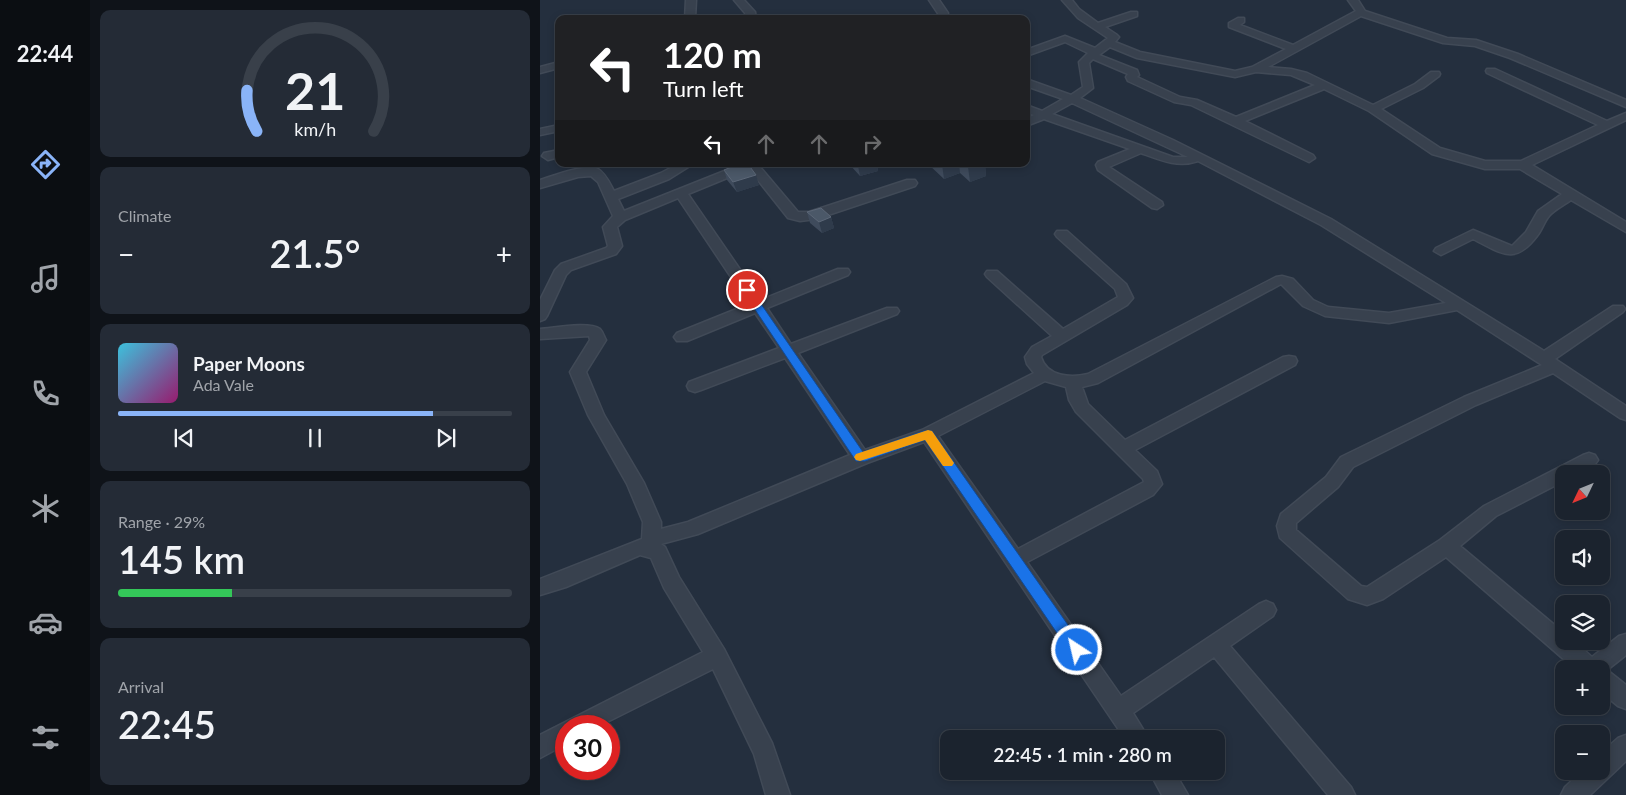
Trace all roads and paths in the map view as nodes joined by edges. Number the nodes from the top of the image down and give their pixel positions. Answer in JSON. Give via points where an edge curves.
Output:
{"nodes":[{"id":1,"x":691,"y":0,"type":"edge"},
{"id":2,"x":739,"y":0,"type":"edge"},
{"id":3,"x":934,"y":0,"type":"edge"},
{"id":4,"x":1066,"y":0,"type":"edge"},
{"id":5,"x":1353,"y":0,"type":"edge"},
{"id":6,"x":1360,"y":12,"type":"junction"},
{"id":7,"x":1134,"y":14,"type":"dead end"},
{"id":8,"x":689,"y":15,"type":"edge"},
{"id":9,"x":750,"y":15,"type":"edge"},
{"id":10,"x":944,"y":15,"type":"edge"},
{"id":11,"x":1241,"y":20,"type":"dead end"},
{"id":12,"x":1098,"y":26,"type":"junction"},
{"id":13,"x":1109,"y":43,"type":"junction"},
{"id":14,"x":1293,"y":48,"type":"junction"},
{"id":15,"x":1030,"y":52,"type":"edge"},
{"id":16,"x":1093,"y":54,"type":"junction"},
{"id":17,"x":555,"y":66,"type":"edge"},
{"id":18,"x":1256,"y":69,"type":"junction"},
{"id":19,"x":540,"y":70,"type":"edge"},
{"id":20,"x":1492,"y":71,"type":"dead end"},
{"id":21,"x":1435,"y":74,"type":"dead end"},
{"id":22,"x":1030,"y":83,"type":"edge"},
{"id":23,"x":1325,"y":85,"type":"junction"},
{"id":24,"x":1072,"y":99,"type":"junction"},
{"id":25,"x":1626,"y":104,"type":"edge"},
{"id":26,"x":1373,"y":109,"type":"junction"},
{"id":27,"x":1030,"y":110,"type":"edge"},
{"id":28,"x":1044,"y":115,"type":"junction"},
{"id":29,"x":1626,"y":116,"type":"edge"},
{"id":30,"x":1236,"y":121,"type":"junction"},
{"id":31,"x":1030,"y":122,"type":"edge"},
{"id":32,"x":1608,"y":124,"type":"junction"},
{"id":33,"x":555,"y":129,"type":"edge"},
{"id":34,"x":540,"y":132,"type":"edge"},
{"id":35,"x":1139,"y":150,"type":"junction"},
{"id":36,"x":1198,"y":157,"type":"junction"},
{"id":37,"x":1309,"y":158,"type":"dead end"},
{"id":38,"x":1523,"y":165,"type":"junction"},
{"id":39,"x":681,"y":167,"type":"edge"},
{"id":40,"x":746,"y":167,"type":"edge"},
{"id":41,"x":755,"y":167,"type":"edge"},
{"id":42,"x":589,"y":168,"type":"edge"},
{"id":43,"x":911,"y":183,"type":"dead end"},
{"id":44,"x":540,"y":184,"type":"edge"},
{"id":45,"x":681,"y":193,"type":"junction"},
{"id":46,"x":1570,"y":194,"type":"junction"},
{"id":47,"x":611,"y":197,"type":"junction"},
{"id":48,"x":1157,"y":205,"type":"dead end"},
{"id":49,"x":620,"y":217,"type":"junction"},
{"id":50,"x":1626,"y":228,"type":"edge"},
{"id":51,"x":1062,"y":234,"type":"dead end"},
{"id":52,"x":1441,"y":251,"type":"dead end"},
{"id":53,"x":843,"y":272,"type":"dead end"},
{"id":54,"x":992,"y":274,"type":"dead end"},
{"id":55,"x":1460,"y":305,"type":"junction"},
{"id":56,"x":758,"y":306,"type":"junction"},
{"id":57,"x":1618,"y":310,"type":"dead end"},
{"id":58,"x":892,"y":311,"type":"dead end"},
{"id":59,"x":540,"y":316,"type":"edge"},
{"id":60,"x":540,"y":334,"type":"edge"},
{"id":61,"x":682,"y":337,"type":"dead end"},
{"id":62,"x":1063,"y":337,"type":"junction"},
{"id":63,"x":788,"y":351,"type":"junction"},
{"id":64,"x":1289,"y":361,"type":"dead end"},
{"id":65,"x":1548,"y":362,"type":"junction"},
{"id":66,"x":1044,"y":376,"type":"junction"},
{"id":67,"x":1073,"y":383,"type":"junction"},
{"id":68,"x":695,"y":386,"type":"dead end"},
{"id":69,"x":1626,"y":414,"type":"edge"},
{"id":70,"x":928,"y":434,"type":"junction"},
{"id":71,"x":1123,"y":449,"type":"junction"},
{"id":72,"x":861,"y":458,"type":"junction"},
{"id":73,"x":1589,"y":460,"type":"dead end"},
{"id":74,"x":651,"y":544,"type":"junction"},
{"id":75,"x":1447,"y":546,"type":"junction"},
{"id":76,"x":1014,"y":560,"type":"junction"},
{"id":77,"x":540,"y":587,"type":"edge"},
{"id":78,"x":1266,"y":610,"type":"dead end"},
{"id":79,"x":1626,"y":643,"type":"edge"},
{"id":80,"x":1216,"y":644,"type":"junction"},
{"id":81,"x":717,"y":656,"type":"junction"},
{"id":82,"x":1581,"y":660,"type":"edge"},
{"id":83,"x":1604,"y":660,"type":"edge"},
{"id":84,"x":1610,"y":686,"type":"edge"},
{"id":85,"x":1626,"y":699,"type":"edge"},
{"id":86,"x":1119,"y":710,"type":"junction"},
{"id":87,"x":599,"y":715,"type":"edge"},
{"id":88,"x":1132,"y":730,"type":"edge"},
{"id":89,"x":555,"y":738,"type":"edge"},
{"id":90,"x":1626,"y":746,"type":"edge"},
{"id":91,"x":540,"y":747,"type":"edge"},
{"id":92,"x":1610,"y":761,"type":"edge"},
{"id":93,"x":1166,"y":780,"type":"edge"},
{"id":94,"x":1589,"y":780,"type":"edge"},
{"id":95,"x":778,"y":795,"type":"edge"},
{"id":96,"x":1176,"y":795,"type":"edge"},
{"id":97,"x":1344,"y":795,"type":"edge"},
{"id":98,"x":1573,"y":795,"type":"edge"}],
"edges":[{"from":1,"to":8,"type":"street"},
{"from":2,"to":9,"type":"street"},
{"from":3,"to":10,"type":"street"},
{"from":4,"to":12,"type":"street","via":[[1075,12]]},
{"from":5,"to":6,"type":"street","via":[[1360,7]]},
{"from":6,"to":14,"type":"street"},
{"from":6,"to":25,"type":"street","via":[[1446,41],[1476,43],[1514,56]]},
{"from":7,"to":12,"type":"street"},
{"from":11,"to":14,"type":"street","via":[[1232,25]]},
{"from":12,"to":13,"type":"street","via":[[1114,37]]},
{"from":13,"to":16,"type":"street"},
{"from":13,"to":18,"type":"street","via":[[1138,55],[1230,74]]},
{"from":14,"to":18,"type":"street"},
{"from":15,"to":16,"type":"street","via":[[1065,39]]},
{"from":16,"to":24,"type":"street","via":[[1084,62],[1088,88]]},
{"from":16,"to":30,"type":"street","via":[[1133,72],[1132,79],[1164,94]]},
{"from":17,"to":19,"type":"street"},
{"from":18,"to":23,"type":"street","via":[[1291,72]]},
{"from":20,"to":32,"type":"street"},
{"from":21,"to":26,"type":"street","via":[[1420,86]]},
{"from":22,"to":24,"type":"street"},
{"from":23,"to":26,"type":"street"},
{"from":23,"to":30,"type":"street"},
{"from":24,"to":28,"type":"street"},
{"from":24,"to":36,"type":"street"},
{"from":26,"to":38,"type":"street","via":[[1451,157],[1485,165]]},
{"from":27,"to":28,"type":"street"},
{"from":28,"to":31,"type":"street"},
{"from":28,"to":35,"type":"street"},
{"from":29,"to":32,"type":"street"},
{"from":30,"to":37,"type":"street"},
{"from":32,"to":38,"type":"street"},
{"from":33,"to":34,"type":"street"},
{"from":35,"to":36,"type":"street","via":[[1179,162]]},
{"from":35,"to":48,"type":"street","via":[[1102,165],[1104,170]]},
{"from":36,"to":55,"type":"street","via":[[1326,222]]},
{"from":38,"to":46,"type":"street"},
{"from":39,"to":47,"type":"street"},
{"from":40,"to":45,"type":"street"},
{"from":41,"to":43,"type":"street","via":[[793,215],[800,217]]},
{"from":42,"to":44,"type":"street"},
{"from":42,"to":47,"type":"street","via":[[600,176]]},
{"from":45,"to":49,"type":"street"},
{"from":45,"to":56,"type":"street"},
{"from":46,"to":50,"type":"street"},
{"from":46,"to":52,"type":"street","via":[[1543,214],[1532,234],[1515,251],[1473,234]]},
{"from":47,"to":49,"type":"street"},
{"from":49,"to":59,"type":"street","via":[[610,227],[615,246],[611,251],[566,267]]},
{"from":51,"to":62,"type":"street","via":[[1121,287],[1126,298]]},
{"from":53,"to":56,"type":"street"},
{"from":54,"to":62,"type":"street"},
{"from":55,"to":65,"type":"street"},
{"from":55,"to":67,"type":"street","via":[[1389,318],[1325,311],[1308,303],[1288,282],[1276,281],[1092,379]]},
{"from":56,"to":61,"type":"street"},
{"from":56,"to":63,"type":"street"},
{"from":57,"to":65,"type":"street"},
{"from":58,"to":63,"type":"street"},
{"from":60,"to":74,"type":"street","via":[[587,330],[595,333],[598,340],[578,372],[596,415],[635,483],[652,522]]},
{"from":62,"to":66,"type":"street","via":[[1037,351],[1033,357],[1034,364]]},
{"from":63,"to":68,"type":"street"},
{"from":63,"to":72,"type":"street"},
{"from":64,"to":71,"type":"street"},
{"from":65,"to":69,"type":"street"},
{"from":65,"to":75,"type":"street","via":[[1340,466],[1338,476],[1288,519],[1286,526],[1287,534],[1348,587],[1367,596]]},
{"from":66,"to":67,"type":"street"},
{"from":66,"to":70,"type":"street","via":[[1028,381]]},
{"from":67,"to":71,"type":"street","via":[[1082,408]]},
{"from":70,"to":72,"type":"street"},
{"from":70,"to":76,"type":"street"},
{"from":71,"to":76,"type":"street","via":[[1151,476],[1153,484]]},
{"from":72,"to":74,"type":"street"},
{"from":73,"to":75,"type":"street","via":[[1490,511]]},
{"from":74,"to":77,"type":"street"},
{"from":74,"to":81,"type":"street"},
{"from":75,"to":82,"type":"street"},
{"from":76,"to":86,"type":"street"},
{"from":78,"to":80,"type":"street"},
{"from":79,"to":83,"type":"street"},
{"from":80,"to":86,"type":"street"},
{"from":80,"to":97,"type":"street"},
{"from":81,"to":87,"type":"street"},
{"from":81,"to":95,"type":"street","via":[[764,752]]},
{"from":84,"to":85,"type":"street"},
{"from":86,"to":88,"type":"street"},
{"from":89,"to":91,"type":"street"},
{"from":90,"to":92,"type":"street"},
{"from":93,"to":96,"type":"street"},
{"from":94,"to":98,"type":"street"}]}
